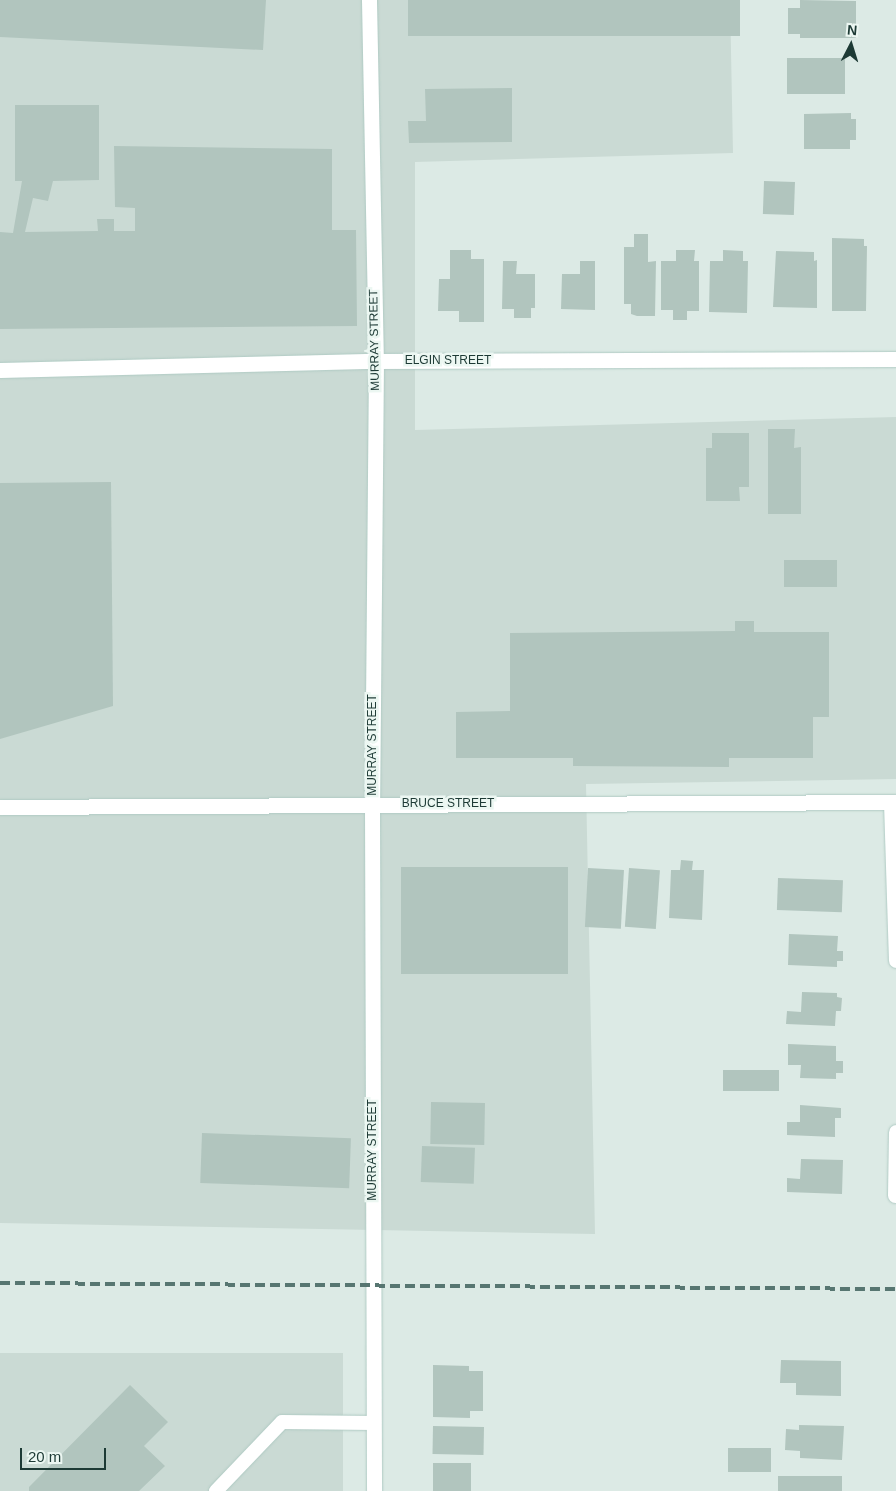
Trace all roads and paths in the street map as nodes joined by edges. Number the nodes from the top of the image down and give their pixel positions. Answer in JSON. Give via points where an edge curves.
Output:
{"nodes":[{"id":1,"x":369,"y":0,"type":"edge"},
{"id":2,"x":896,"y":359,"type":"edge"},
{"id":3,"x":376,"y":361,"type":"junction"},
{"id":4,"x":0,"y":370,"type":"edge"},
{"id":5,"x":893,"y":802,"type":"edge"},
{"id":6,"x":372,"y":804,"type":"junction"},
{"id":7,"x":0,"y":807,"type":"edge"},
{"id":8,"x":896,"y":960,"type":"edge"},
{"id":9,"x":896,"y":1132,"type":"edge"},
{"id":10,"x":895,"y":1195,"type":"dead end"},
{"id":11,"x":374,"y":1423,"type":"junction"},
{"id":12,"x":216,"y":1491,"type":"edge"},
{"id":13,"x":374,"y":1491,"type":"edge"}],
"edges":[{"from":1,"to":3,"type":"street","name":"MURRAY STREET"},
{"from":2,"to":3,"type":"street","name":"ELGIN STREET"},
{"from":3,"to":4,"type":"street","name":"ELGIN STREET"},
{"from":3,"to":6,"type":"street","name":"MURRAY STREET"},
{"from":5,"to":6,"type":"street","name":"BRUCE STREET"},
{"from":5,"to":8,"type":"street"},
{"from":6,"to":7,"type":"street","name":"BRUCE STREET"},
{"from":6,"to":11,"type":"street","name":"MURRAY STREET"},
{"from":9,"to":10,"type":"street"},
{"from":11,"to":12,"type":"lane","via":[[282,1422]]},
{"from":11,"to":13,"type":"street","name":"MURRAY STREET"}]}
